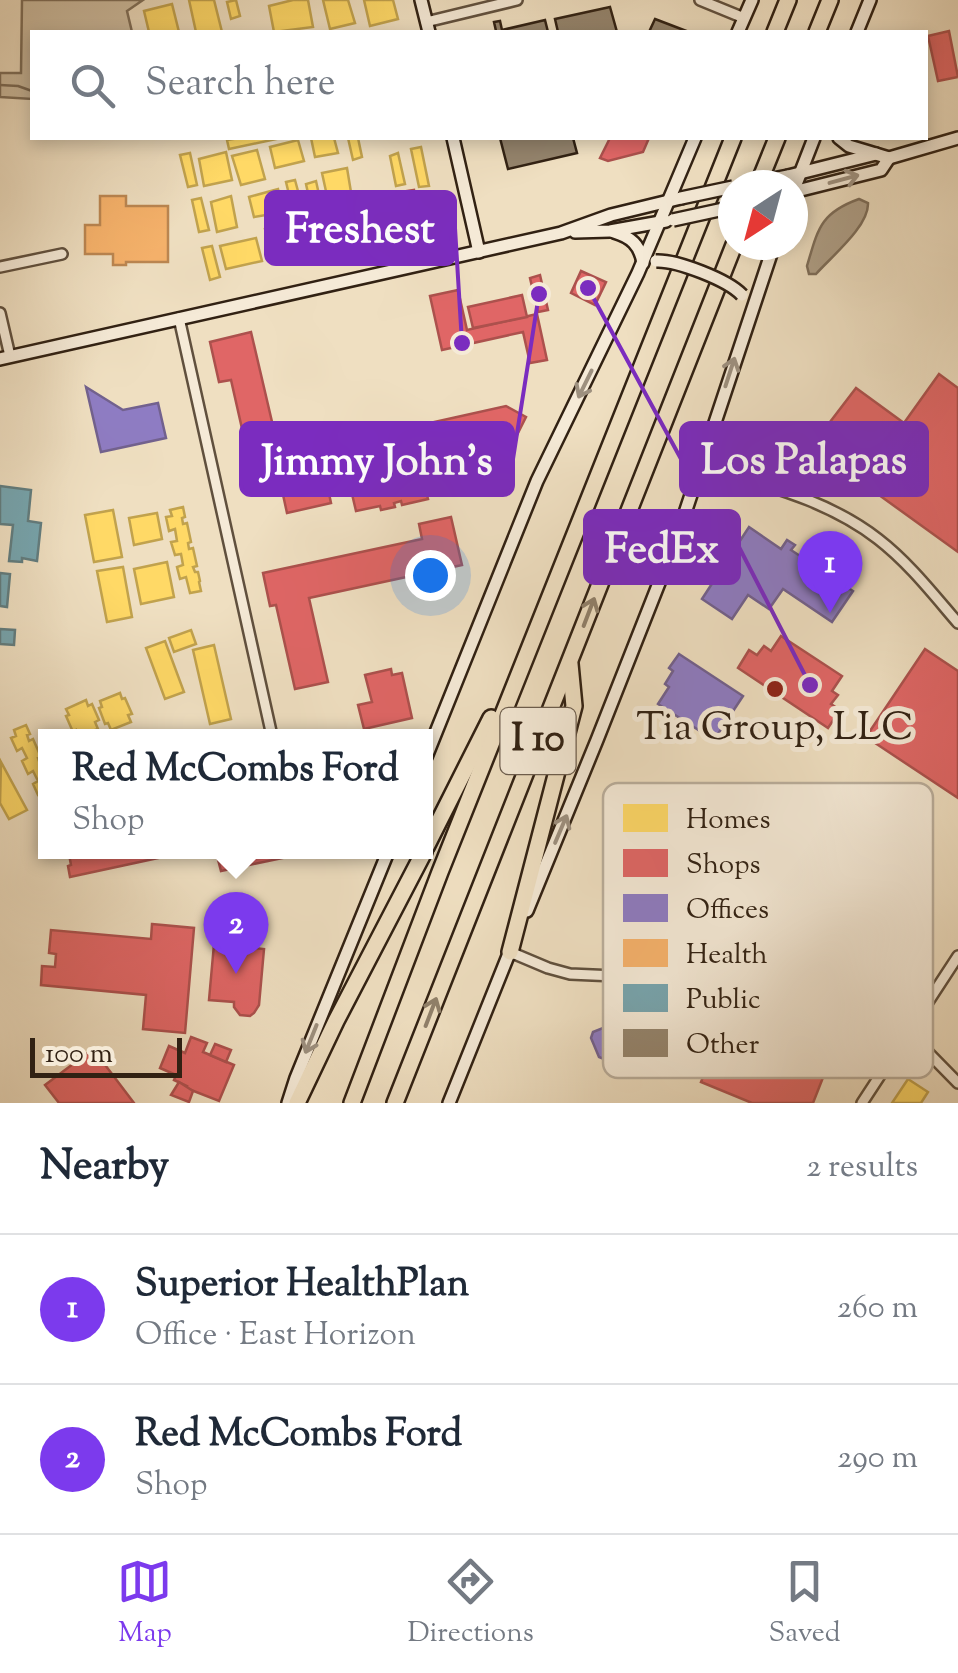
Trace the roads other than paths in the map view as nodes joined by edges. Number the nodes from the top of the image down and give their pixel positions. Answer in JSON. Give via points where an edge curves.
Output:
{"nodes":[{"id":1,"x":421,"y":0,"type":"edge"},
{"id":2,"x":517,"y":0,"type":"edge"},
{"id":3,"x":700,"y":0,"type":"edge"},
{"id":4,"x":752,"y":0,"type":"edge"},
{"id":5,"x":788,"y":0,"type":"edge"},
{"id":6,"x":830,"y":0,"type":"edge"},
{"id":7,"x":870,"y":0,"type":"edge"},
{"id":8,"x":744,"y":18,"type":"junction"},
{"id":9,"x":428,"y":27,"type":"edge"},
{"id":10,"x":739,"y":30,"type":"edge"},
{"id":11,"x":776,"y":30,"type":"edge"},
{"id":12,"x":819,"y":30,"type":"edge"},
{"id":13,"x":857,"y":30,"type":"edge"},
{"id":14,"x":958,"y":138,"type":"edge"},
{"id":15,"x":453,"y":140,"type":"edge"},
{"id":16,"x":694,"y":140,"type":"edge"},
{"id":17,"x":731,"y":140,"type":"edge"},
{"id":18,"x":777,"y":140,"type":"edge"},
{"id":19,"x":813,"y":140,"type":"edge"},
{"id":20,"x":841,"y":140,"type":"edge"},
{"id":21,"x":882,"y":156,"type":"junction"},
{"id":22,"x":764,"y":170,"type":"edge"},
{"id":23,"x":796,"y":170,"type":"edge"},
{"id":24,"x":808,"y":171,"type":"edge"},
{"id":25,"x":808,"y":188,"type":"edge"},
{"id":26,"x":718,"y":190,"type":"edge"},
{"id":27,"x":676,"y":199,"type":"junction"},
{"id":28,"x":718,"y":210,"type":"edge"},
{"id":29,"x":667,"y":221,"type":"junction"},
{"id":30,"x":610,"y":231,"type":"junction"},
{"id":31,"x":561,"y":233,"type":"junction"},
{"id":32,"x":479,"y":252,"type":"junction"},
{"id":33,"x":62,"y":254,"type":"dead end"},
{"id":34,"x":728,"y":260,"type":"edge"},
{"id":35,"x":769,"y":260,"type":"edge"},
{"id":36,"x":646,"y":266,"type":"junction"},
{"id":37,"x":0,"y":267,"type":"edge"},
{"id":38,"x":0,"y":313,"type":"edge"},
{"id":39,"x":748,"y":317,"type":"junction"},
{"id":40,"x":179,"y":318,"type":"junction"},
{"id":41,"x":5,"y":357,"type":"edge"},
{"id":42,"x":700,"y":465,"type":"junction"},
{"id":43,"x":958,"y":623,"type":"edge"},
{"id":44,"x":538,"y":625,"type":"junction"},
{"id":45,"x":570,"y":662,"type":"junction"},
{"id":46,"x":270,"y":729,"type":"edge"},
{"id":47,"x":433,"y":739,"type":"edge"},
{"id":48,"x":433,"y":833,"type":"edge"},
{"id":49,"x":385,"y":859,"type":"edge"},
{"id":50,"x":420,"y":859,"type":"edge"},
{"id":51,"x":510,"y":952,"type":"junction"},
{"id":52,"x":958,"y":956,"type":"edge"},
{"id":53,"x":603,"y":976,"type":"edge"},
{"id":54,"x":933,"y":994,"type":"edge"},
{"id":55,"x":933,"y":1058,"type":"edge"},
{"id":56,"x":878,"y":1078,"type":"edge"},
{"id":57,"x":958,"y":1083,"type":"edge"},
{"id":58,"x":288,"y":1103,"type":"edge"},
{"id":59,"x":297,"y":1103,"type":"edge"},
{"id":60,"x":352,"y":1103,"type":"edge"},
{"id":61,"x":396,"y":1103,"type":"edge"},
{"id":62,"x":449,"y":1103,"type":"edge"},
{"id":63,"x":862,"y":1103,"type":"edge"}],
"edges":[{"from":1,"to":9,"type":"main road"},
{"from":2,"to":9,"type":"street"},
{"from":3,"to":8,"type":"street"},
{"from":4,"to":8,"type":"main road"},
{"from":5,"to":11,"type":"highway"},
{"from":6,"to":12,"type":"highway"},
{"from":7,"to":13,"type":"main road"},
{"from":8,"to":10,"type":"main road"},
{"from":14,"to":21,"type":"main road"},
{"from":15,"to":32,"type":"main road"},
{"from":16,"to":27,"type":"main road"},
{"from":17,"to":44,"type":"highway","number":"I 10"},
{"from":18,"to":22,"type":"highway"},
{"from":19,"to":23,"type":"main road"},
{"from":20,"to":21,"type":"main road"},
{"from":21,"to":24,"type":"main road"},
{"from":25,"to":21,"type":"main road","one_way":true,"via":[[880,170]]},
{"from":26,"to":27,"type":"main road","bridge":true},
{"from":27,"to":29,"type":"main road"},
{"from":27,"to":31,"type":"main road"},
{"from":28,"to":29,"type":"main road","bridge":true},
{"from":29,"to":30,"type":"main road"},
{"from":29,"to":36,"type":"main road"},
{"from":30,"to":31,"type":"main road"},
{"from":30,"to":36,"type":"main road","via":[[634,241]]},
{"from":31,"to":32,"type":"main road"},
{"from":32,"to":40,"type":"main road"},
{"from":33,"to":37,"type":"street"},
{"from":45,"to":34,"type":"highway","number":"I 10","one_way":true},
{"from":35,"to":39,"type":"main road"},
{"from":36,"to":39,"type":"main road","bridge":true,"via":[[673,262],[733,287]]},
{"from":36,"to":47,"type":"main road","one_way":true,"via":[[537,482]]},
{"from":38,"to":41,"type":"street"},
{"from":42,"to":39,"type":"main road","one_way":true},
{"from":40,"to":41,"type":"main road"},
{"from":40,"to":46,"type":"street"},
{"from":42,"to":43,"type":"street","via":[[849,519],[911,568]]},
{"from":51,"to":42,"type":"main road","one_way":true},
{"from":44,"to":48,"type":"highway"},
{"from":44,"to":60,"type":"highway","number":"I 10"},
{"from":45,"to":51,"type":"highway","via":[[574,706]]},
{"from":61,"to":45,"type":"highway","number":"I 10","one_way":true},
{"from":49,"to":58,"type":"main road","one_way":true},
{"from":50,"to":59,"type":"highway"},
{"from":51,"to":53,"type":"street","via":[[548,968]]},
{"from":51,"to":62,"type":"main road"},
{"from":52,"to":54,"type":"street"},
{"from":55,"to":57,"type":"street"},
{"from":56,"to":63,"type":"street"}]}
